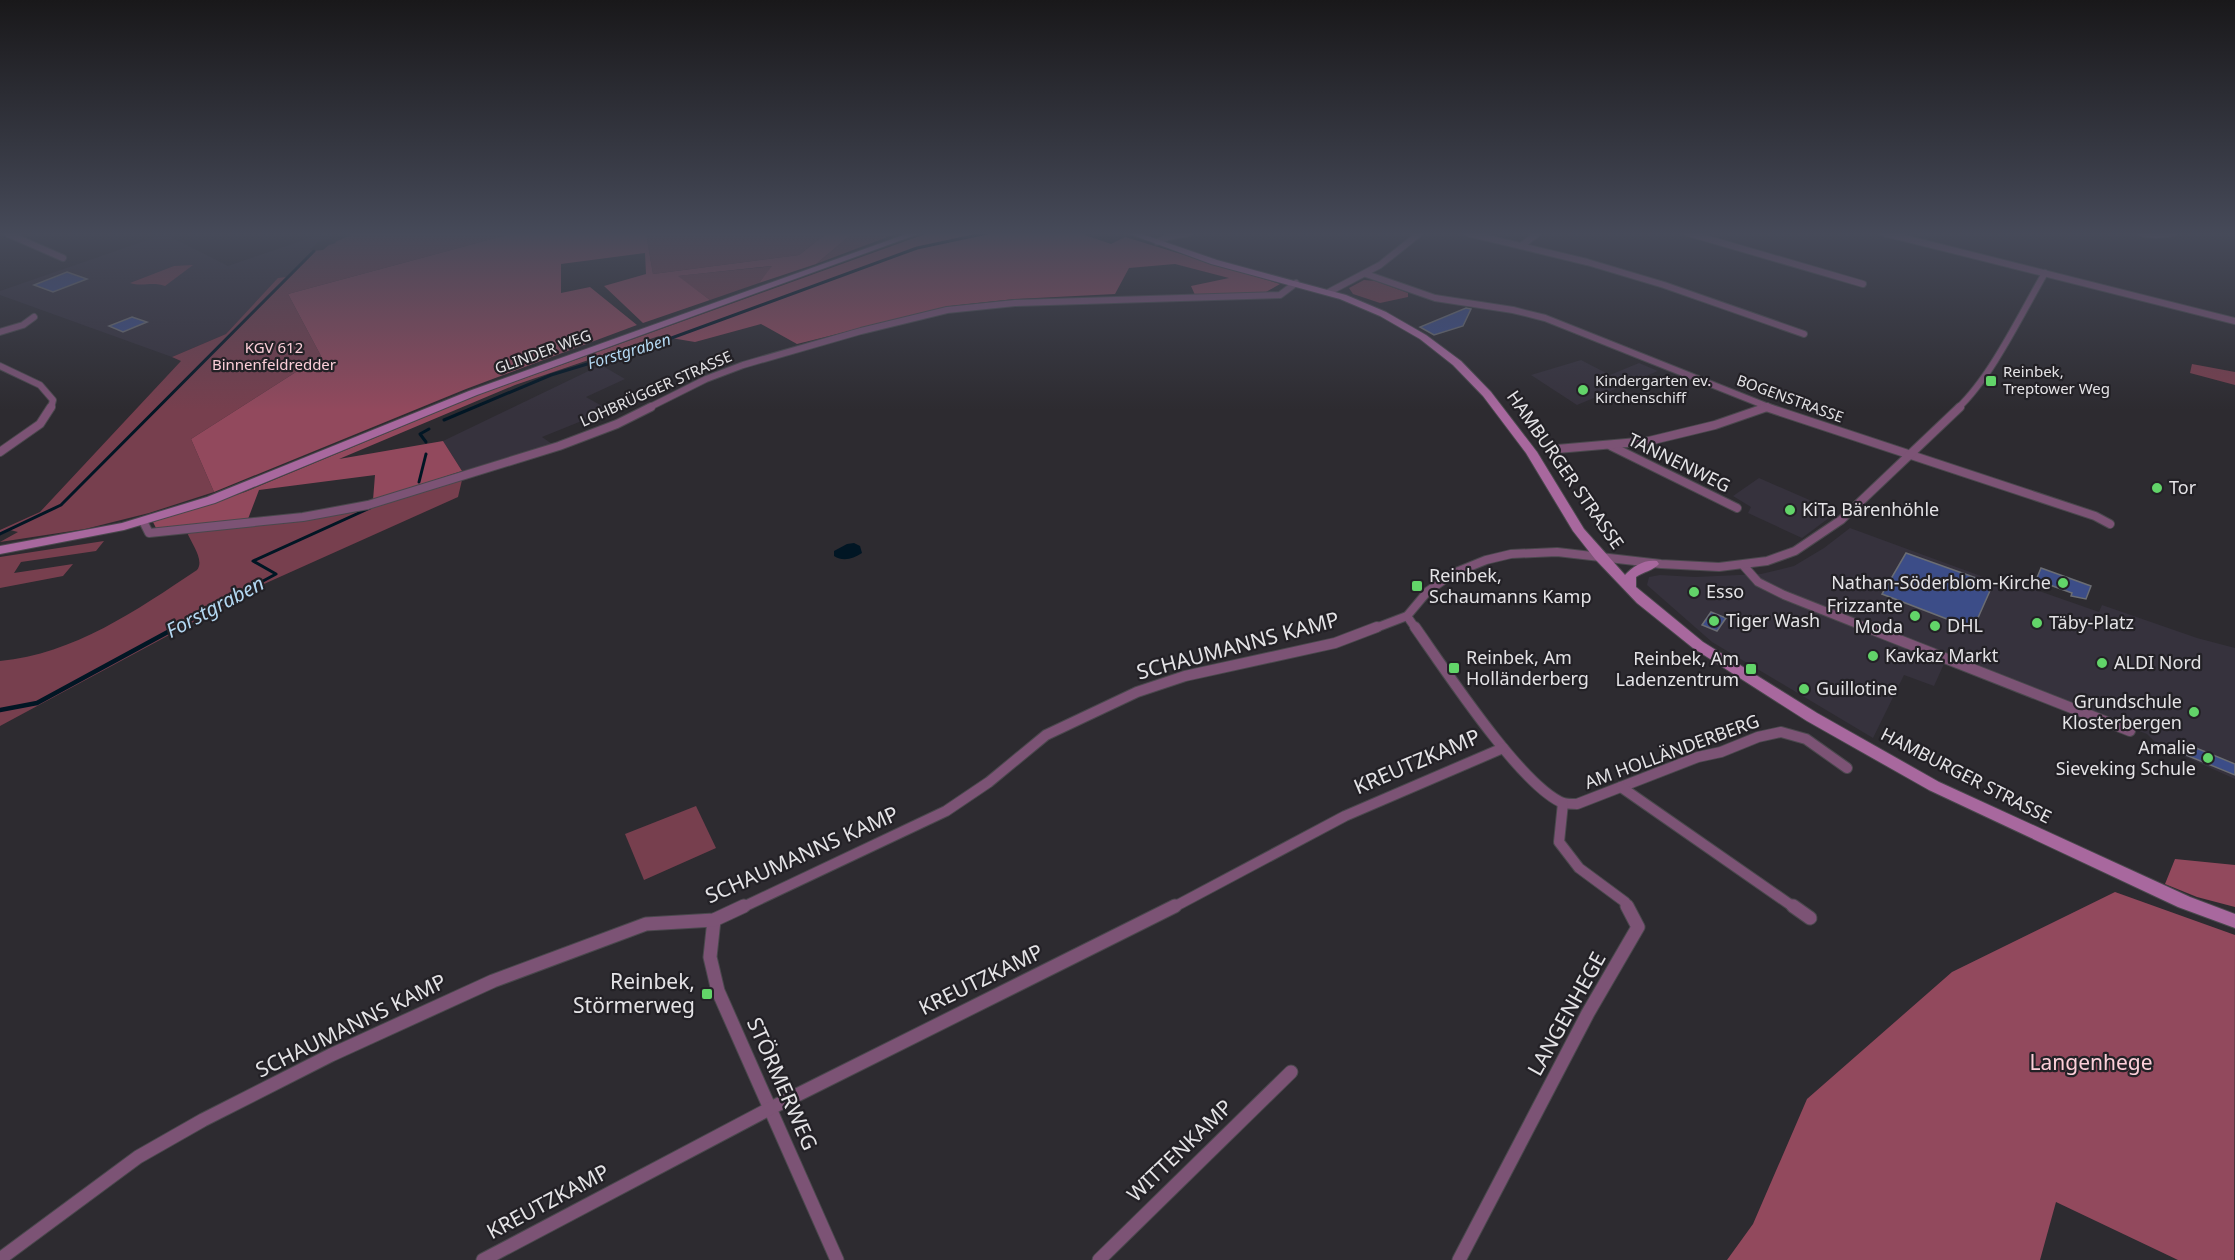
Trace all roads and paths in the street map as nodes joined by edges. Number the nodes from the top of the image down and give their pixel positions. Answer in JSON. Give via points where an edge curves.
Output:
{"nodes":[{"id":1,"x":753,"y":292,"type":"edge"},
{"id":2,"x":1284,"y":292,"type":"edge"},
{"id":3,"x":1329,"y":292,"type":"edge"},
{"id":4,"x":1413,"y":292,"type":"edge"},
{"id":5,"x":1683,"y":292,"type":"edge"},
{"id":6,"x":2034,"y":292,"type":"edge"},
{"id":7,"x":2119,"y":292,"type":"edge"},
{"id":8,"x":34,"y":317,"type":"dead end"},
{"id":9,"x":2235,"y":321,"type":"edge"},
{"id":10,"x":0,"y":333,"type":"edge"},
{"id":11,"x":1804,"y":334,"type":"dead end"},
{"id":12,"x":0,"y":366,"type":"edge"},
{"id":13,"x":1767,"y":407,"type":"junction"},
{"id":14,"x":1609,"y":445,"type":"junction"},
{"id":15,"x":1557,"y":449,"type":"dead end"},
{"id":16,"x":0,"y":452,"type":"edge"},
{"id":17,"x":1910,"y":456,"type":"junction"},
{"id":18,"x":1737,"y":508,"type":"dead end"},
{"id":19,"x":143,"y":521,"type":"junction"},
{"id":20,"x":2110,"y":524,"type":"dead end"},
{"id":21,"x":0,"y":549,"type":"edge"},
{"id":22,"x":1599,"y":556,"type":"junction"},
{"id":23,"x":1653,"y":564,"type":"junction"},
{"id":24,"x":1743,"y":565,"type":"junction"},
{"id":25,"x":1630,"y":588,"type":"junction"},
{"id":26,"x":1407,"y":616,"type":"junction"},
{"id":27,"x":2130,"y":731,"type":"dead end"},
{"id":28,"x":1503,"y":748,"type":"junction"},
{"id":29,"x":1847,"y":768,"type":"dead end"},
{"id":30,"x":1621,"y":787,"type":"junction"},
{"id":31,"x":1563,"y":803,"type":"junction"},
{"id":32,"x":1810,"y":918,"type":"dead end"},
{"id":33,"x":714,"y":920,"type":"junction"},
{"id":34,"x":2235,"y":921,"type":"edge"},
{"id":35,"x":1291,"y":1072,"type":"dead end"},
{"id":36,"x":771,"y":1108,"type":"junction"},
{"id":37,"x":0,"y":1259,"type":"edge"},
{"id":38,"x":483,"y":1260,"type":"edge"},
{"id":39,"x":837,"y":1260,"type":"edge"},
{"id":40,"x":1099,"y":1260,"type":"edge"},
{"id":41,"x":1459,"y":1260,"type":"edge"}],
"edges":[{"from":1,"to":19,"type":"main road","name":"GLINDER WEG","via":[[473,393],[217,498]]},
{"from":2,"to":19,"type":"street","name":"LOHBRÜGGER STRASSE","via":[[1280,295],[1015,303],[947,310],[743,365],[569,442],[368,505],[303,517],[149,533]]},
{"from":3,"to":22,"type":"main road","name":"HAMBURGER STRASSE","via":[[1406,326],[1457,363],[1487,394],[1531,452]]},
{"from":4,"to":13,"type":"street","name":"BOGENSTRASSE","via":[[1545,318]]},
{"from":5,"to":11,"type":"street"},
{"from":6,"to":17,"type":"street","name":"SCHAUMANNS KAMP","via":[[1974,391]]},
{"from":7,"to":9,"type":"street"},
{"from":8,"to":10,"type":"street"},
{"from":12,"to":16,"type":"street","via":[[40,385],[53,400],[51,410],[39,424]]},
{"from":13,"to":14,"type":"street","via":[[1649,441]]},
{"from":13,"to":17,"type":"street","name":"BOGENSTRASSE"},
{"from":14,"to":15,"type":"street"},
{"from":14,"to":18,"type":"street","name":"TANNENWEG"},
{"from":17,"to":20,"type":"street","name":"BOGENSTRASSE"},
{"from":17,"to":24,"type":"street","name":"SCHAUMANNS KAMP","via":[[1841,520],[1808,544],[1784,556]]},
{"from":19,"to":21,"type":"main road","name":"GLINDER WEG"},
{"from":22,"to":23,"type":"street","name":"SCHAUMANNS KAMP"},
{"from":22,"to":25,"type":"main road","name":"HAMBURGER STRASSE"},
{"from":22,"to":26,"type":"street","name":"SCHAUMANNS KAMP","via":[[1533,552],[1486,560],[1442,580]]},
{"from":23,"to":24,"type":"street","name":"SCHAUMANNS KAMP"},
{"from":23,"to":25,"type":"main road","via":[[1633,572]]},
{"from":24,"to":27,"type":"street","via":[[1758,582],[1784,596]]},
{"from":25,"to":34,"type":"main road","name":"HAMBURGER STRASSE","via":[[1720,660],[1934,786],[2184,902]]},
{"from":26,"to":28,"type":"street"},
{"from":26,"to":33,"type":"street","name":"SCHAUMANNS KAMP","via":[[1335,643],[1185,676],[1137,692],[1046,735],[946,811]]},
{"from":28,"to":31,"type":"street","via":[[1542,788]]},
{"from":28,"to":36,"type":"street","name":"KREUTZKAMP","via":[[1345,816],[1172,908]]},
{"from":29,"to":30,"type":"street","name":"AM HOLLÄNDERBERG","via":[[1803,738],[1774,732]]},
{"from":30,"to":31,"type":"street","name":"AM HOLLÄNDERBERG","via":[[1578,804]]},
{"from":30,"to":32,"type":"street"},
{"from":31,"to":41,"type":"street","name":"LANGENHEGE","via":[[1559,842],[1579,868],[1624,902],[1638,927],[1588,1013]]},
{"from":33,"to":36,"type":"street","name":"STÖRMERWEG","via":[[710,957],[717,991]]},
{"from":33,"to":37,"type":"street","name":"SCHAUMANNS KAMP","via":[[646,924],[493,981],[382,1030],[138,1157]]},
{"from":35,"to":40,"type":"street","name":"WITTENKAMP"},
{"from":36,"to":38,"type":"street","name":"KREUTZKAMP"},
{"from":36,"to":39,"type":"street","name":"STÖRMERWEG"}]}
